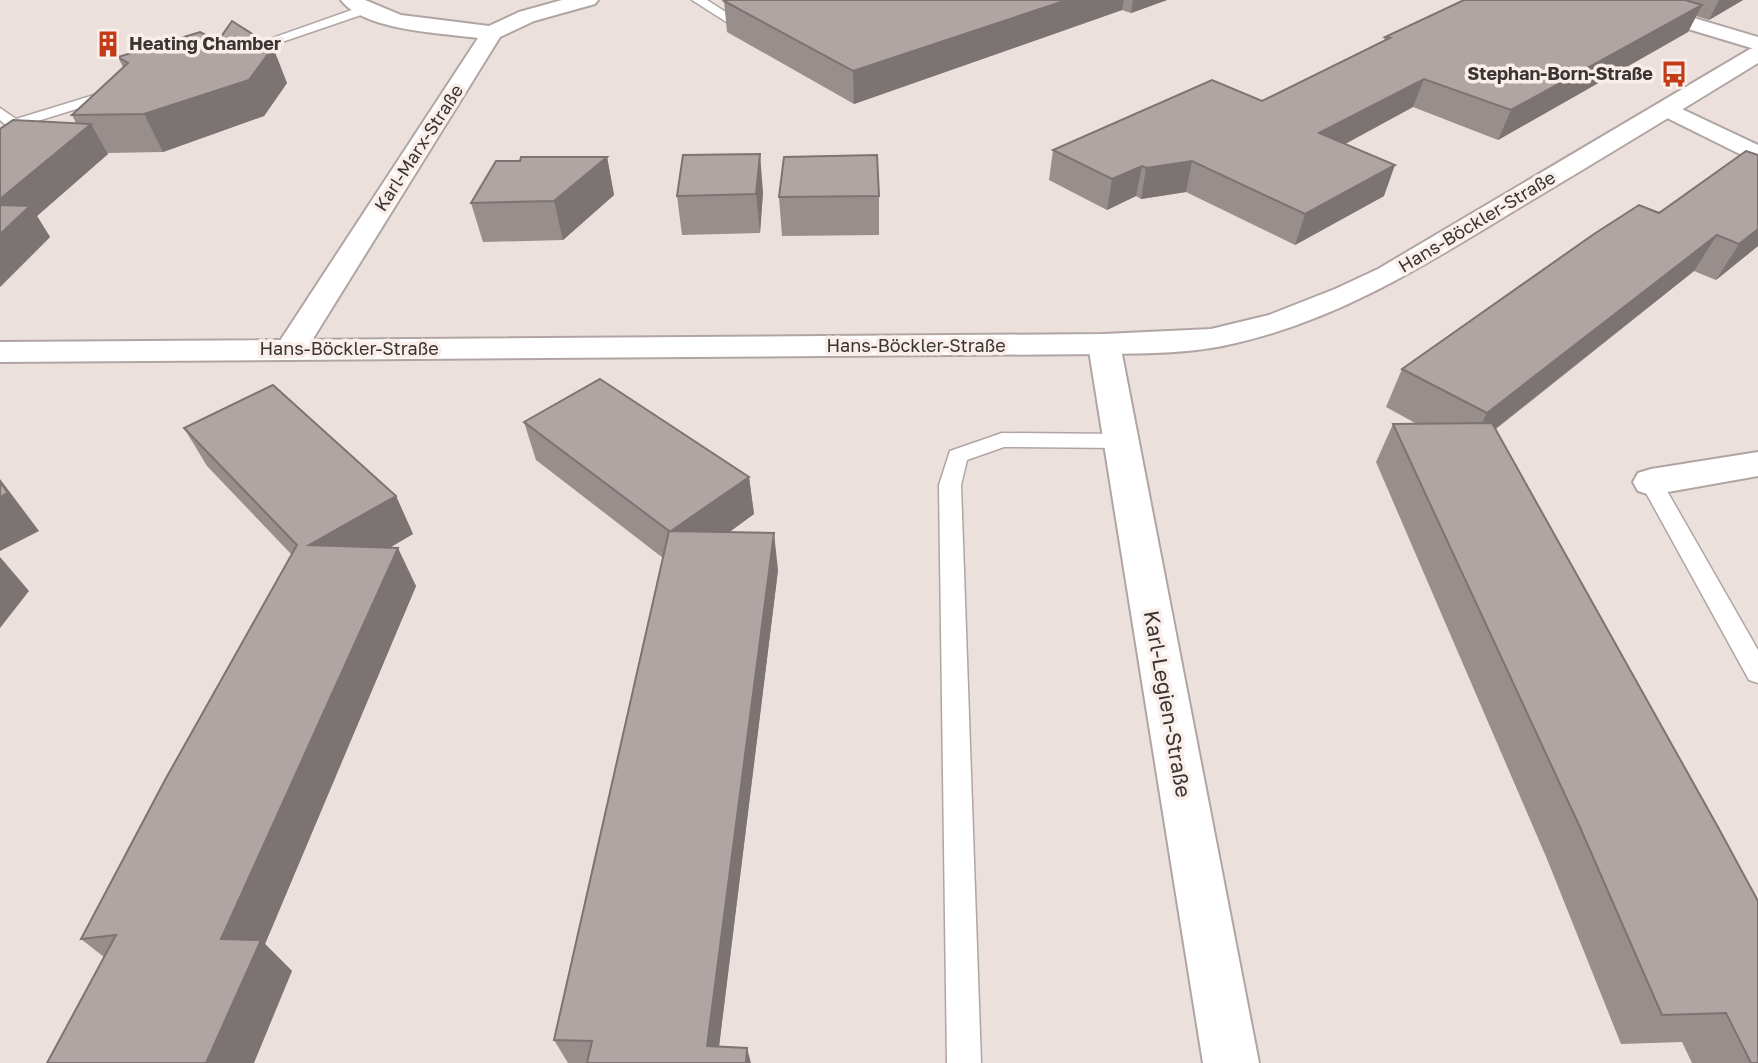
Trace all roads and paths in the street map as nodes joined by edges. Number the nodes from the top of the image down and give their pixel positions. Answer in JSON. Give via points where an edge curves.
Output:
{"nodes":[{"id":1,"x":589,"y":0,"type":"edge"},
{"id":2,"x":698,"y":0,"type":"edge"},
{"id":3,"x":1612,"y":0,"type":"edge"},
{"id":4,"x":357,"y":5,"type":"edge"},
{"id":5,"x":732,"y":20,"type":"dead end"},
{"id":6,"x":492,"y":33,"type":"junction"},
{"id":7,"x":1758,"y":44,"type":"edge"},
{"id":8,"x":1758,"y":54,"type":"edge"},
{"id":9,"x":223,"y":57,"type":"edge"},
{"id":10,"x":133,"y":87,"type":"edge"},
{"id":11,"x":1667,"y":109,"type":"junction"},
{"id":12,"x":0,"y":112,"type":"edge"},
{"id":13,"x":1758,"y":155,"type":"edge"},
{"id":14,"x":1104,"y":344,"type":"junction"},
{"id":15,"x":290,"y":350,"type":"junction"},
{"id":16,"x":0,"y":352,"type":"edge"},
{"id":17,"x":1120,"y":440,"type":"junction"},
{"id":18,"x":1758,"y":464,"type":"edge"},
{"id":19,"x":1651,"y":482,"type":"joint"},
{"id":20,"x":1758,"y":673,"type":"edge"},
{"id":21,"x":964,"y":1063,"type":"edge"},
{"id":22,"x":1231,"y":1063,"type":"edge"}],
"edges":[{"from":1,"to":6,"type":"street","via":[[538,12]]},
{"from":2,"to":5,"type":"lane"},
{"from":3,"to":7,"type":"street"},
{"from":4,"to":6,"type":"street","via":[[382,17]]},
{"from":4,"to":9,"type":"lane"},
{"from":6,"to":15,"type":"street","name":"Karl-Marx-Straße"},
{"from":8,"to":11,"type":"street","name":"Hans-Böckler-Straße"},
{"from":10,"to":12,"type":"lane","via":[[13,124]]},
{"from":11,"to":13,"type":"street"},
{"from":11,"to":14,"type":"street","name":"Hans-Böckler-Straße","via":[[1340,300],[1281,323],[1209,340]]},
{"from":14,"to":15,"type":"street","name":"Hans-Böckler-Straße"},
{"from":14,"to":17,"type":"street","name":"Karl-Legien-Straße"},
{"from":15,"to":16,"type":"street","name":"Hans-Böckler-Straße"},
{"from":17,"to":21,"type":"lane","via":[[1002,440],[957,456],[950,485]]},
{"from":17,"to":22,"type":"street","name":"Karl-Legien-Straße"},
{"from":18,"to":19,"type":"street"},
{"from":19,"to":20,"type":"lane"}]}
